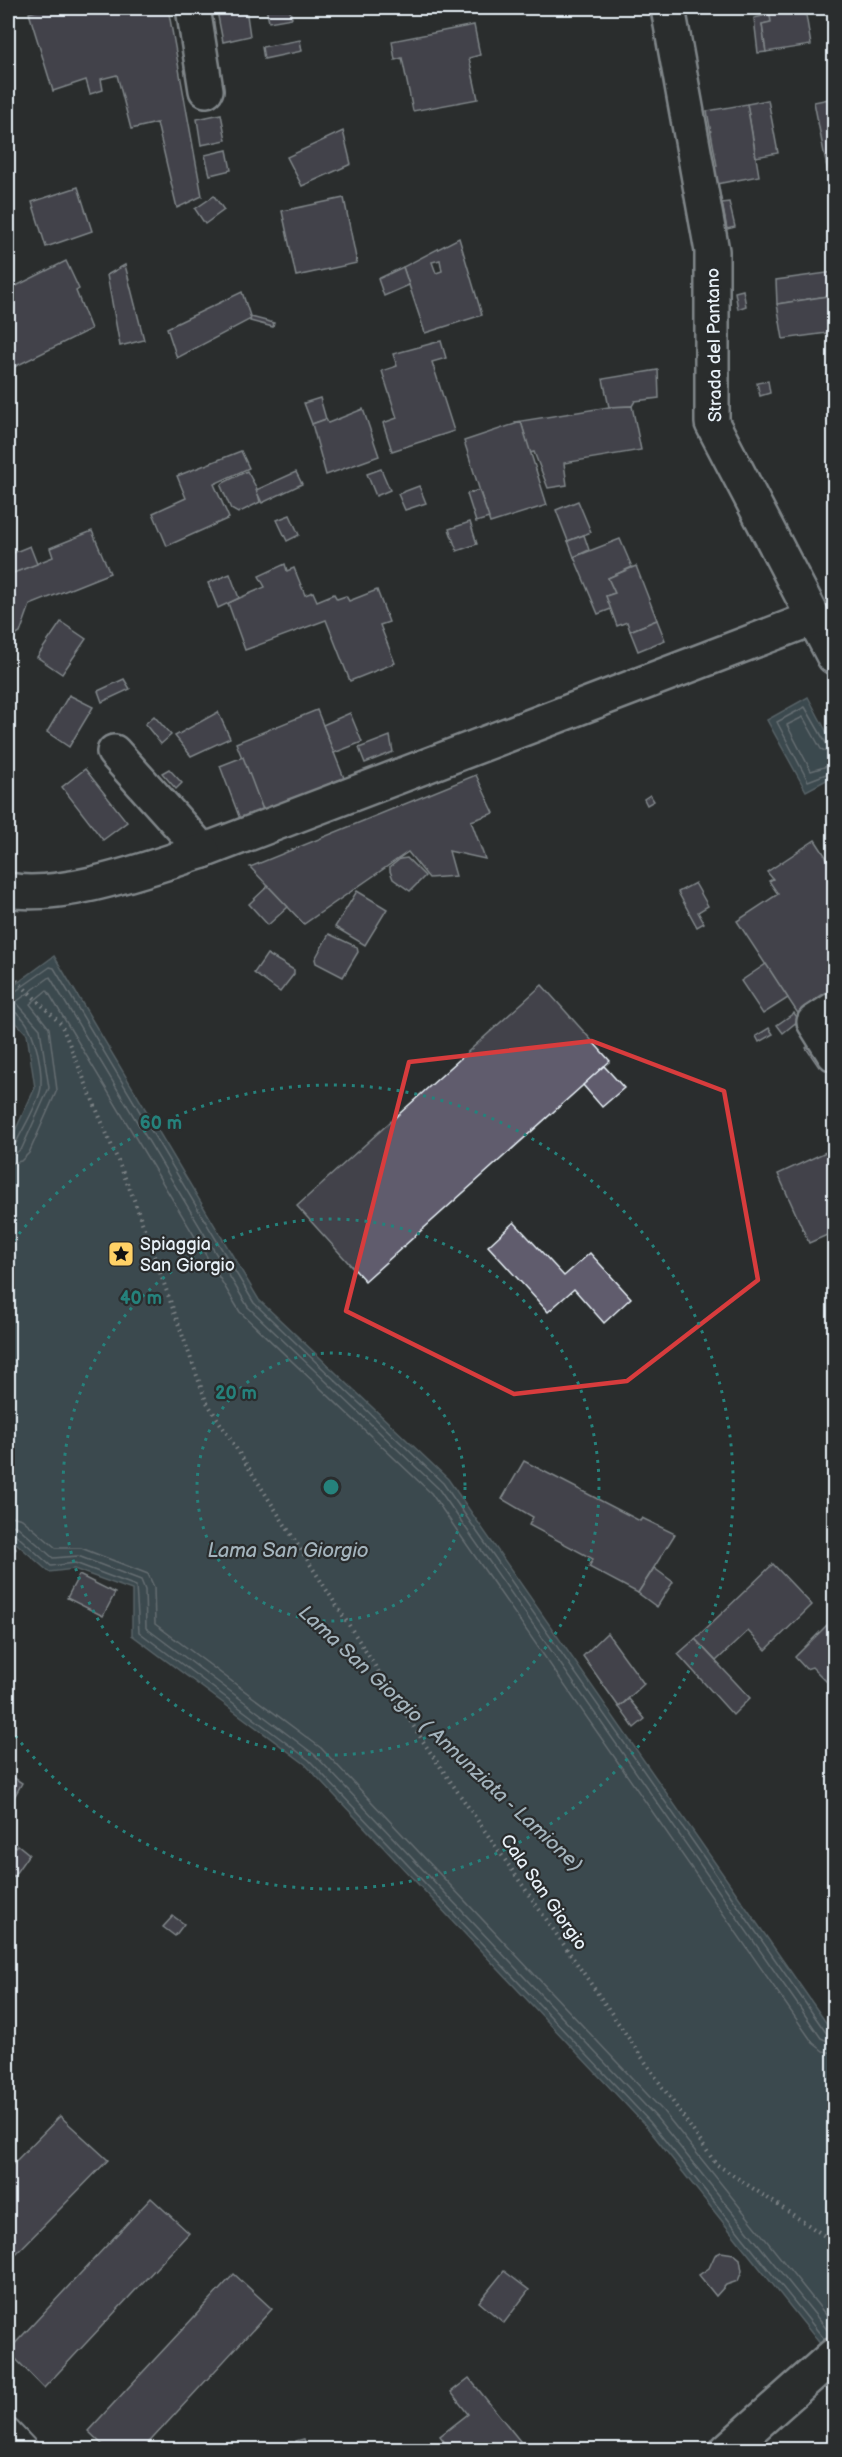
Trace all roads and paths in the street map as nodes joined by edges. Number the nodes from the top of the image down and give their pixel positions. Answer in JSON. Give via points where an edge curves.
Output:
{"nodes":[{"id":1,"x":194,"y":8,"type":"edge"},
{"id":2,"x":668,"y":8,"type":"edge"},
{"id":3,"x":206,"y":90,"type":"dead end"},
{"id":4,"x":814,"y":618,"type":"junction"},
{"id":5,"x":834,"y":657,"type":"edge"},
{"id":6,"x":114,"y":752,"type":"dead end"},
{"id":7,"x":203,"y":851,"type":"junction"},
{"id":8,"x":8,"y":890,"type":"edge"},
{"id":9,"x":8,"y":972,"type":"edge"},
{"id":10,"x":834,"y":1009,"type":"edge"},
{"id":11,"x":834,"y":1054,"type":"edge"},
{"id":12,"x":834,"y":2242,"type":"edge"},
{"id":13,"x":834,"y":2355,"type":"edge"},
{"id":14,"x":8,"y":2431,"type":"edge"},
{"id":15,"x":26,"y":2450,"type":"edge"},
{"id":16,"x":727,"y":2450,"type":"edge"}],
"edges":[{"from":1,"to":3,"type":"street"},
{"from":2,"to":4,"type":"street","name":"Strada del Pantano","via":[[712,251],[712,423]]},
{"from":4,"to":5,"type":"street","name":"Strada del Pantano"},
{"from":4,"to":7,"type":"street"},
{"from":6,"to":7,"type":"street"},
{"from":7,"to":8,"type":"street","via":[[98,883],[22,893]]},
{"from":9,"to":12,"type":"path","name":"Cala San Giorgio","via":[[62,1024],[133,1197],[206,1401],[428,1749],[716,2164]]},
{"from":10,"to":11,"type":"street","via":[[814,1022]]},
{"from":13,"to":16,"type":"street"},
{"from":14,"to":15,"type":"lane"}]}
